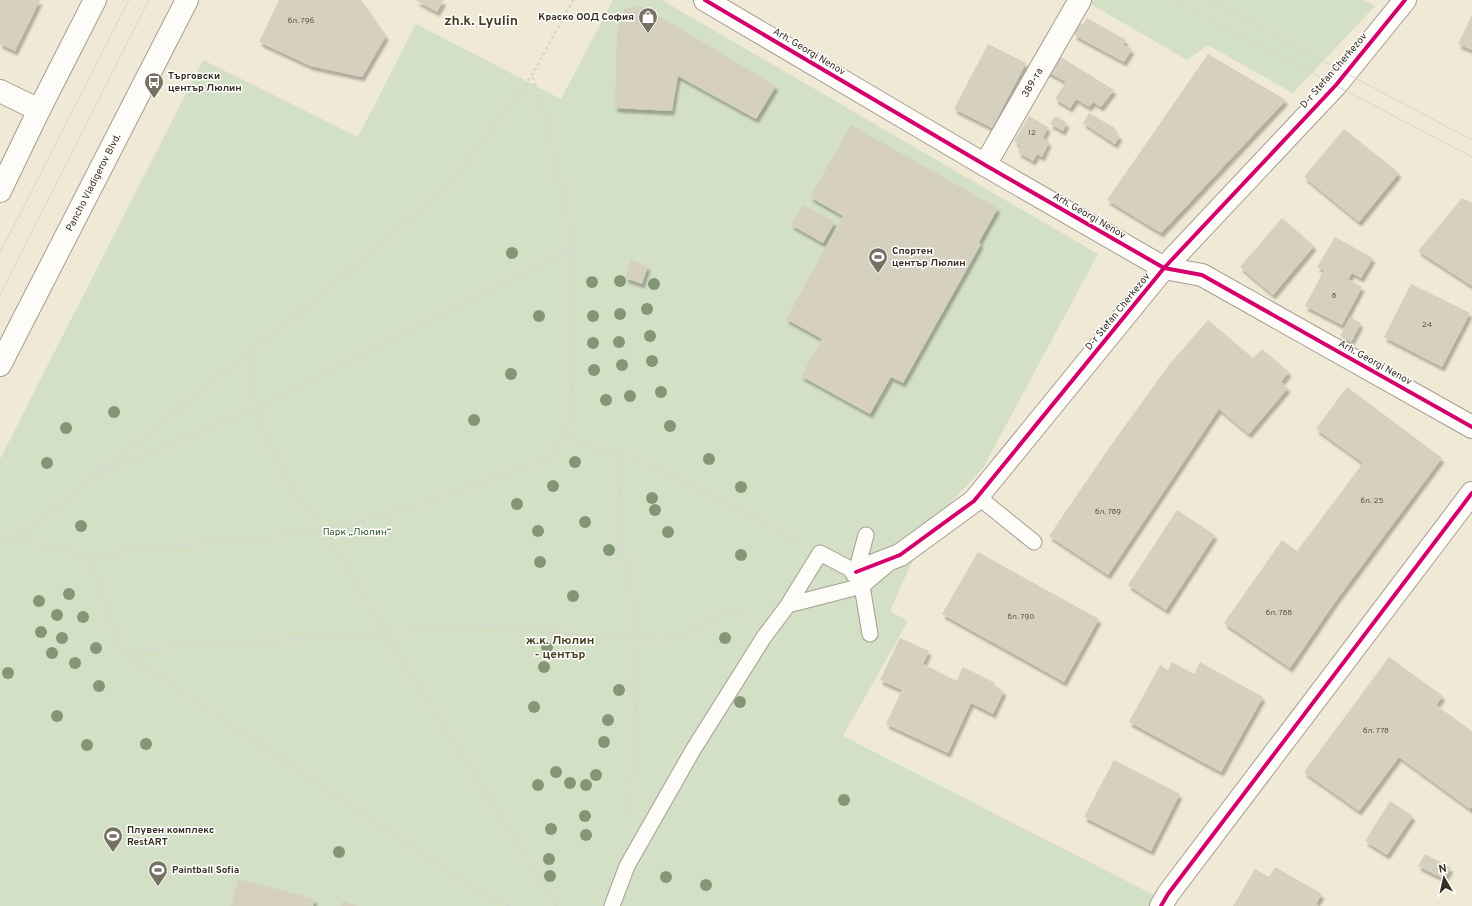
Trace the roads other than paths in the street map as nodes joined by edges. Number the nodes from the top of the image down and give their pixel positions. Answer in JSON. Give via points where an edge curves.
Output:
{"nodes":[{"id":1,"x":95,"y":0,"type":"edge"},
{"id":2,"x":187,"y":0,"type":"edge"},
{"id":3,"x":705,"y":0,"type":"edge"},
{"id":4,"x":1080,"y":0,"type":"edge"},
{"id":5,"x":1405,"y":0,"type":"edge"},
{"id":6,"x":0,"y":91,"type":"edge"},
{"id":7,"x":39,"y":110,"type":"junction"},
{"id":8,"x":985,"y":165,"type":"junction"},
{"id":9,"x":0,"y":191,"type":"edge"},
{"id":10,"x":1164,"y":268,"type":"junction"},
{"id":11,"x":0,"y":365,"type":"edge"},
{"id":12,"x":1472,"y":426,"type":"edge"},
{"id":13,"x":1472,"y":493,"type":"edge"},
{"id":14,"x":977,"y":496,"type":"junction"},
{"id":15,"x":866,"y":535,"type":"dead end"},
{"id":16,"x":1034,"y":542,"type":"dead end"},
{"id":17,"x":859,"y":579,"type":"junction"},
{"id":18,"x":788,"y":605,"type":"junction"},
{"id":19,"x":870,"y":634,"type":"dead end"},
{"id":20,"x":612,"y":906,"type":"edge"},
{"id":21,"x":1160,"y":906,"type":"edge"}],
"edges":[{"from":1,"to":7,"type":"street"},
{"from":2,"to":11,"type":"street","name":"Pancho Vladigerov Blvd."},
{"from":3,"to":8,"type":"street","name":"Arh. Georgi Nenov"},
{"from":4,"to":8,"type":"street","name":"389-та"},
{"from":5,"to":10,"type":"street","name":"D-r Stefan Cherkezov","via":[[1336,85]]},
{"from":6,"to":7,"type":"street"},
{"from":7,"to":9,"type":"street"},
{"from":8,"to":10,"type":"street","name":"Arh. Georgi Nenov"},
{"from":10,"to":12,"type":"street","name":"Arh. Georgi Nenov","via":[[1202,275]]},
{"from":10,"to":14,"type":"street","name":"D-r Stefan Cherkezov"},
{"from":13,"to":21,"type":"street"},
{"from":14,"to":16,"type":"lane"},
{"from":14,"to":17,"type":"street","name":"D-r Stefan Cherkezov","via":[[974,501],[900,555]]},
{"from":15,"to":17,"type":"lane"},
{"from":17,"to":18,"type":"lane"},
{"from":17,"to":18,"type":"lane","via":[[820,553]]},
{"from":17,"to":19,"type":"lane"},
{"from":18,"to":20,"type":"lane","via":[[764,637],[693,750],[627,866]]}]}
